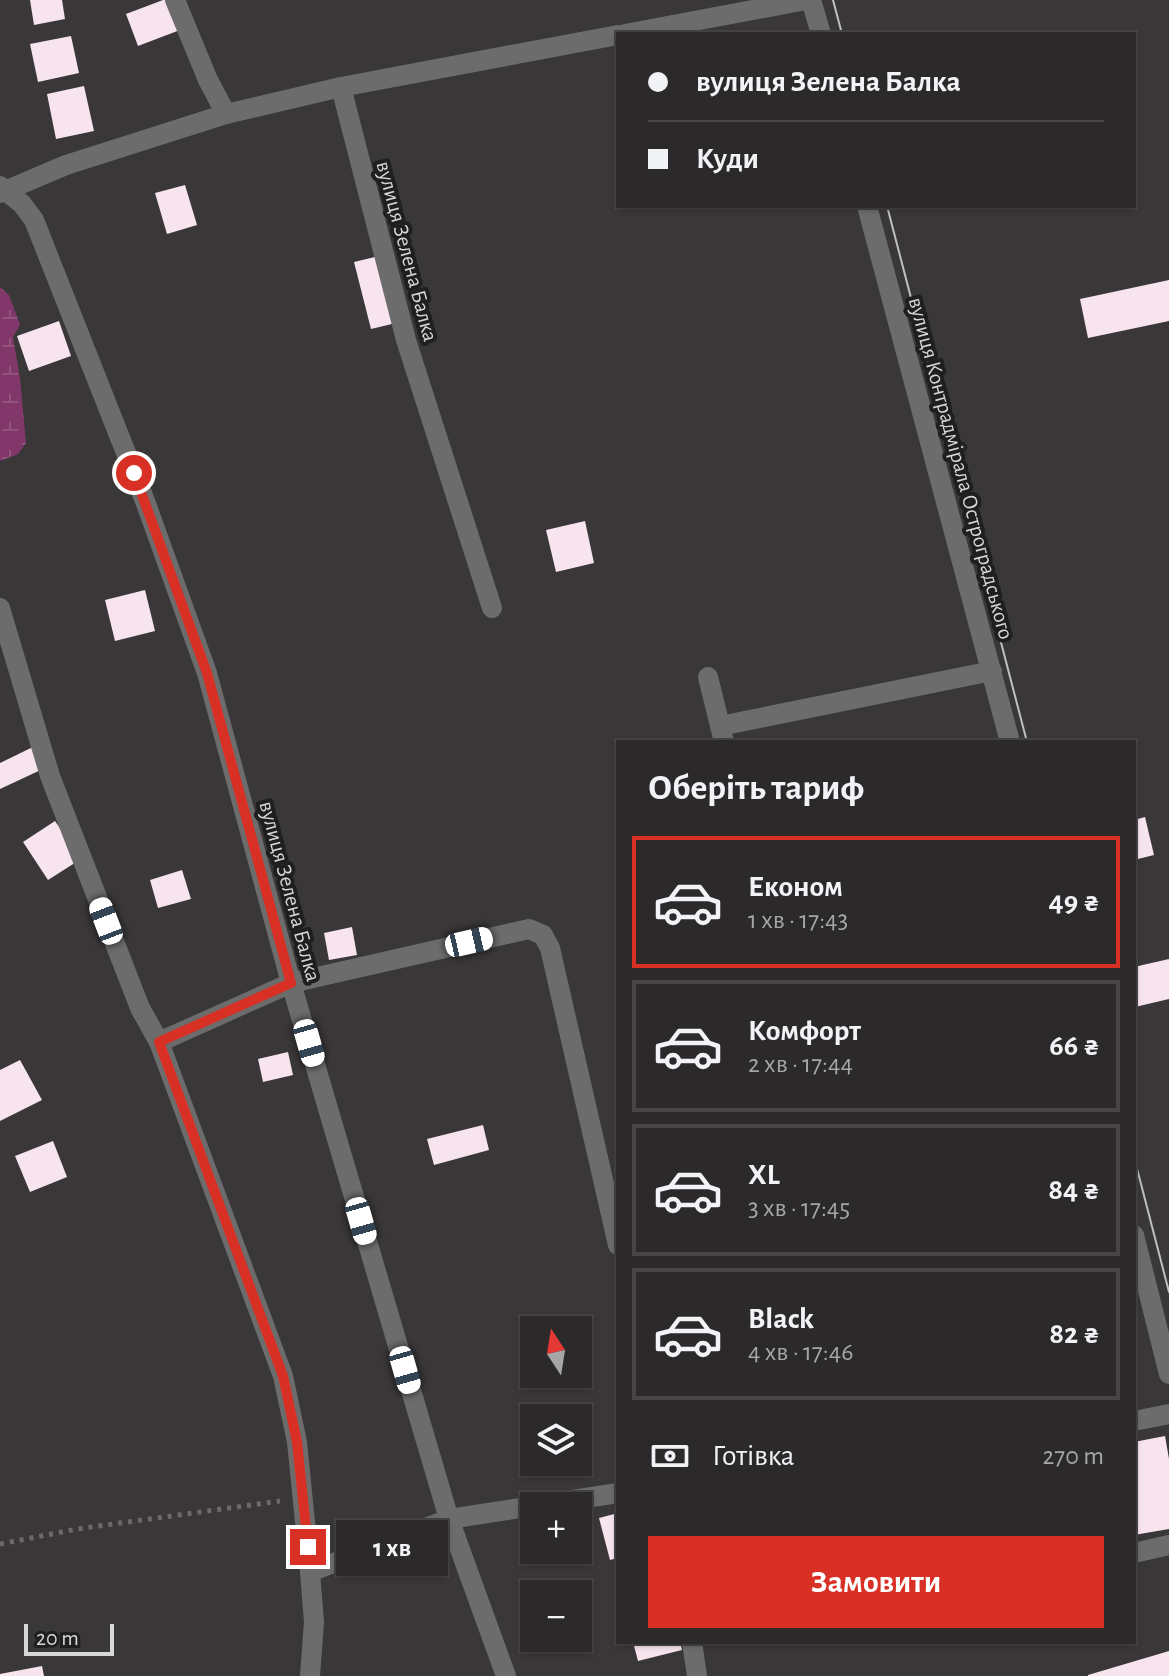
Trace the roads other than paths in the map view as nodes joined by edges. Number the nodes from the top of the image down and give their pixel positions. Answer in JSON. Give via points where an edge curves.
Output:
{"nodes":[{"id":1,"x":175,"y":0,"type":"edge"},
{"id":2,"x":809,"y":0,"type":"edge"},
{"id":3,"x":636,"y":32,"type":"edge"},
{"id":4,"x":820,"y":32,"type":"edge"},
{"id":5,"x":616,"y":35,"type":"edge"},
{"id":6,"x":341,"y":87,"type":"junction"},
{"id":7,"x":226,"y":114,"type":"junction"},
{"id":8,"x":2,"y":190,"type":"edge"},
{"id":9,"x":868,"y":208,"type":"edge"},
{"id":10,"x":0,"y":608,"type":"edge"},
{"id":11,"x":492,"y":608,"type":"dead end"},
{"id":12,"x":992,"y":671,"type":"junction"},
{"id":13,"x":708,"y":677,"type":"dead end"},
{"id":14,"x":722,"y":734,"type":"edge"},
{"id":15,"x":1009,"y":740,"type":"edge"},
{"id":16,"x":291,"y":983,"type":"junction"},
{"id":17,"x":159,"y":1042,"type":"junction"},
{"id":18,"x":616,"y":1236,"type":"edge"},
{"id":19,"x":1136,"y":1243,"type":"edge"},
{"id":20,"x":1169,"y":1374,"type":"edge"},
{"id":21,"x":1169,"y":1414,"type":"edge"},
{"id":22,"x":1136,"y":1421,"type":"edge"},
{"id":23,"x":616,"y":1493,"type":"edge"},
{"id":24,"x":449,"y":1519,"type":"junction"},
{"id":25,"x":1169,"y":1545,"type":"edge"},
{"id":26,"x":1136,"y":1553,"type":"edge"},
{"id":27,"x":310,"y":1572,"type":"junction"},
{"id":28,"x":692,"y":1644,"type":"edge"},
{"id":29,"x":310,"y":1676,"type":"edge"},
{"id":30,"x":506,"y":1676,"type":"edge"},
{"id":31,"x":697,"y":1676,"type":"edge"}],
"edges":[{"from":1,"to":7,"type":"street"},
{"from":2,"to":3,"type":"street"},
{"from":2,"to":4,"type":"street"},
{"from":5,"to":6,"type":"street"},
{"from":6,"to":7,"type":"street"},
{"from":6,"to":11,"type":"street","name":"вулиця Зелена Балка","via":[[406,340]]},
{"from":7,"to":8,"type":"street"},
{"from":8,"to":16,"type":"street","name":"вулиця Зелена Балка","via":[[34,220],[156,529],[207,673]]},
{"from":9,"to":12,"type":"street","name":"вулиця Контрадмірала Остроградського"},
{"from":10,"to":17,"type":"street","via":[[50,776],[140,1008]]},
{"from":12,"to":14,"type":"street"},
{"from":12,"to":15,"type":"street","name":"вулиця Контрадмірала Остроградського"},
{"from":13,"to":14,"type":"street"},
{"from":16,"to":17,"type":"street"},
{"from":16,"to":18,"type":"street","via":[[529,929],[543,935]]},
{"from":16,"to":24,"type":"street","name":"вулиця Зелена Балка"},
{"from":17,"to":27,"type":"street","via":[[283,1376],[297,1442]]},
{"from":19,"to":20,"type":"street"},
{"from":21,"to":22,"type":"street"},
{"from":23,"to":24,"type":"street"},
{"from":24,"to":27,"type":"street"},
{"from":24,"to":30,"type":"street","name":"вулиця Зелена Балка"},
{"from":25,"to":26,"type":"street"},
{"from":27,"to":29,"type":"street"},
{"from":28,"to":31,"type":"street"}]}
